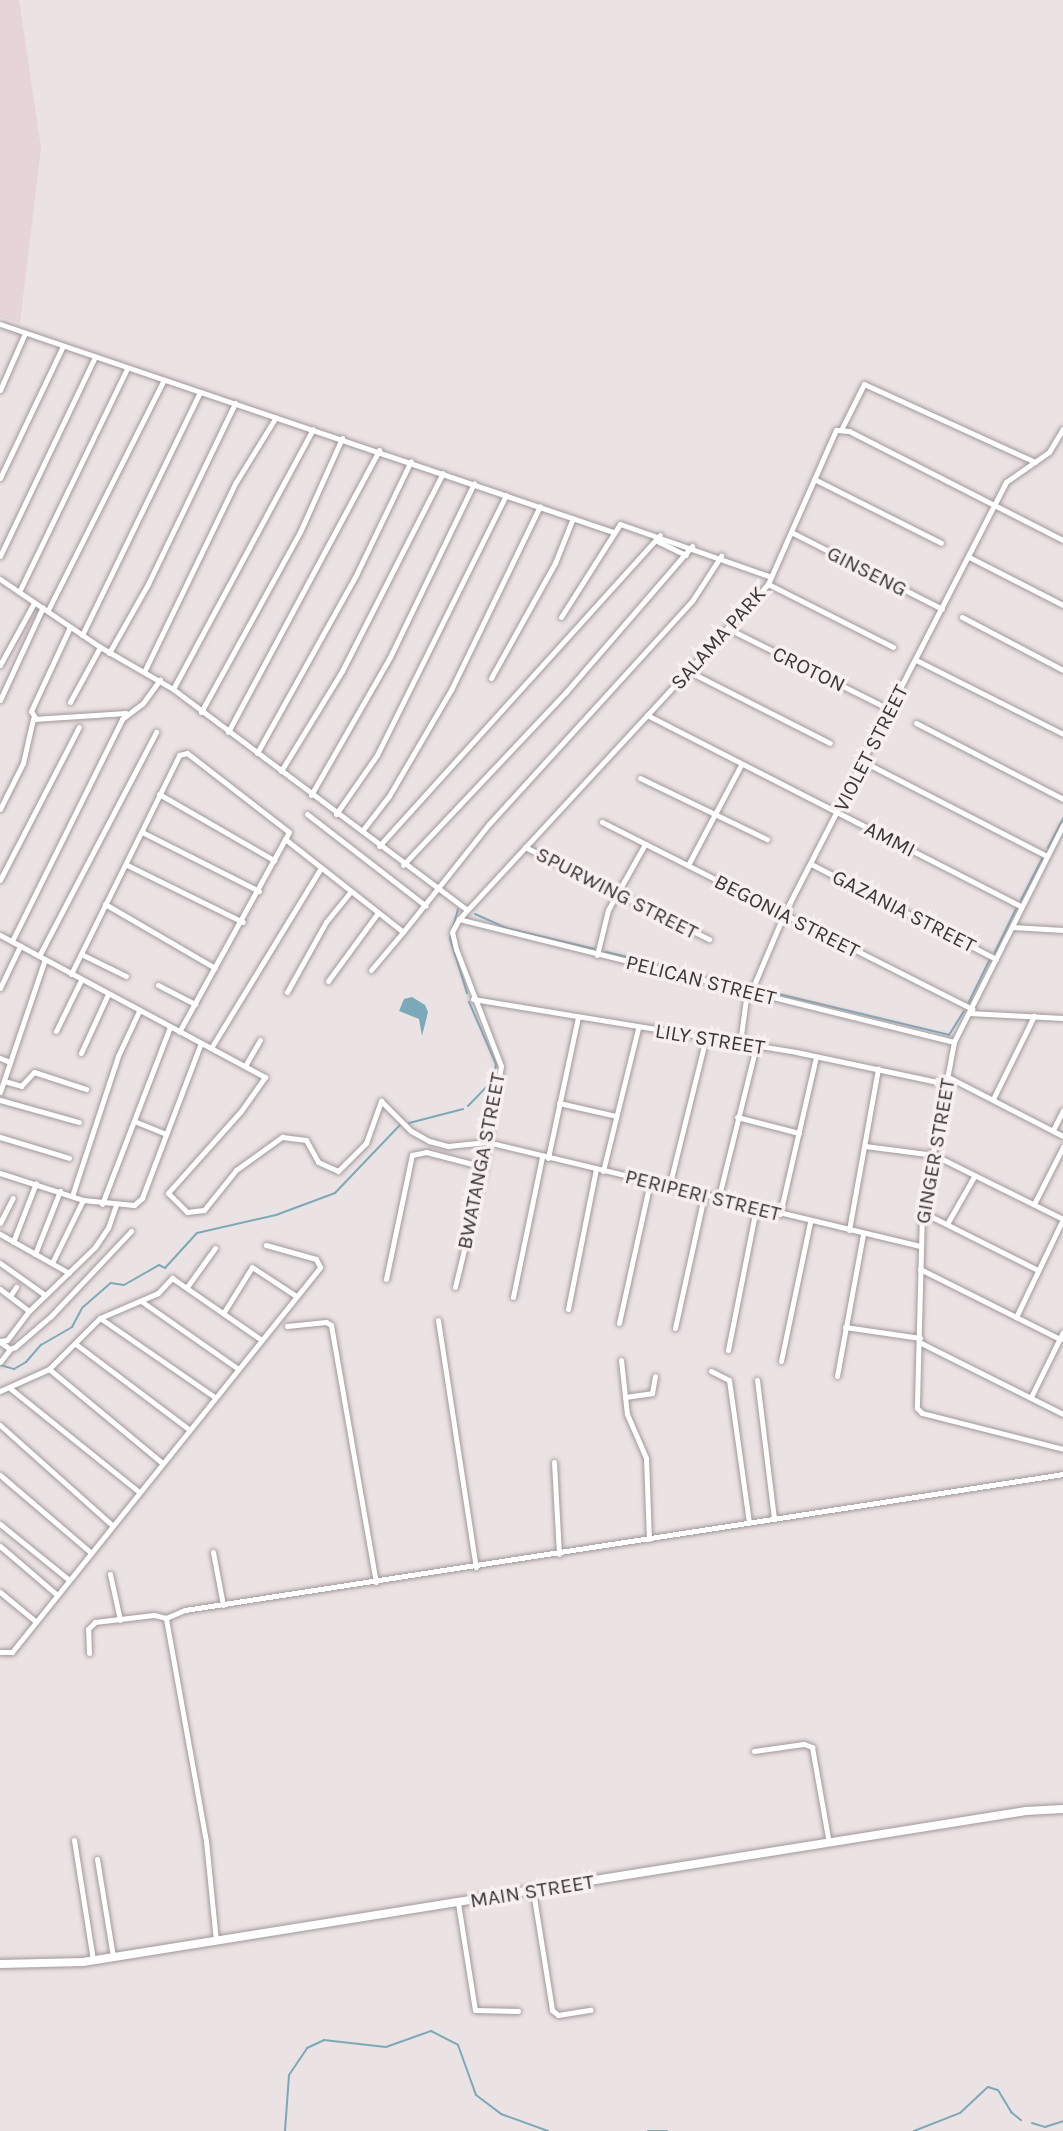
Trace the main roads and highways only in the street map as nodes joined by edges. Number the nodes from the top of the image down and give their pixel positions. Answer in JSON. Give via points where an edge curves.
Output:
{"nodes":[{"id":1,"x":1063,"y":1809,"type":"edge"},
{"id":2,"x":0,"y":1964,"type":"edge"}],
"edges":[{"from":1,"to":2,"type":"main road","name":"MAIN STREET","via":[[93,1960]]}]}
